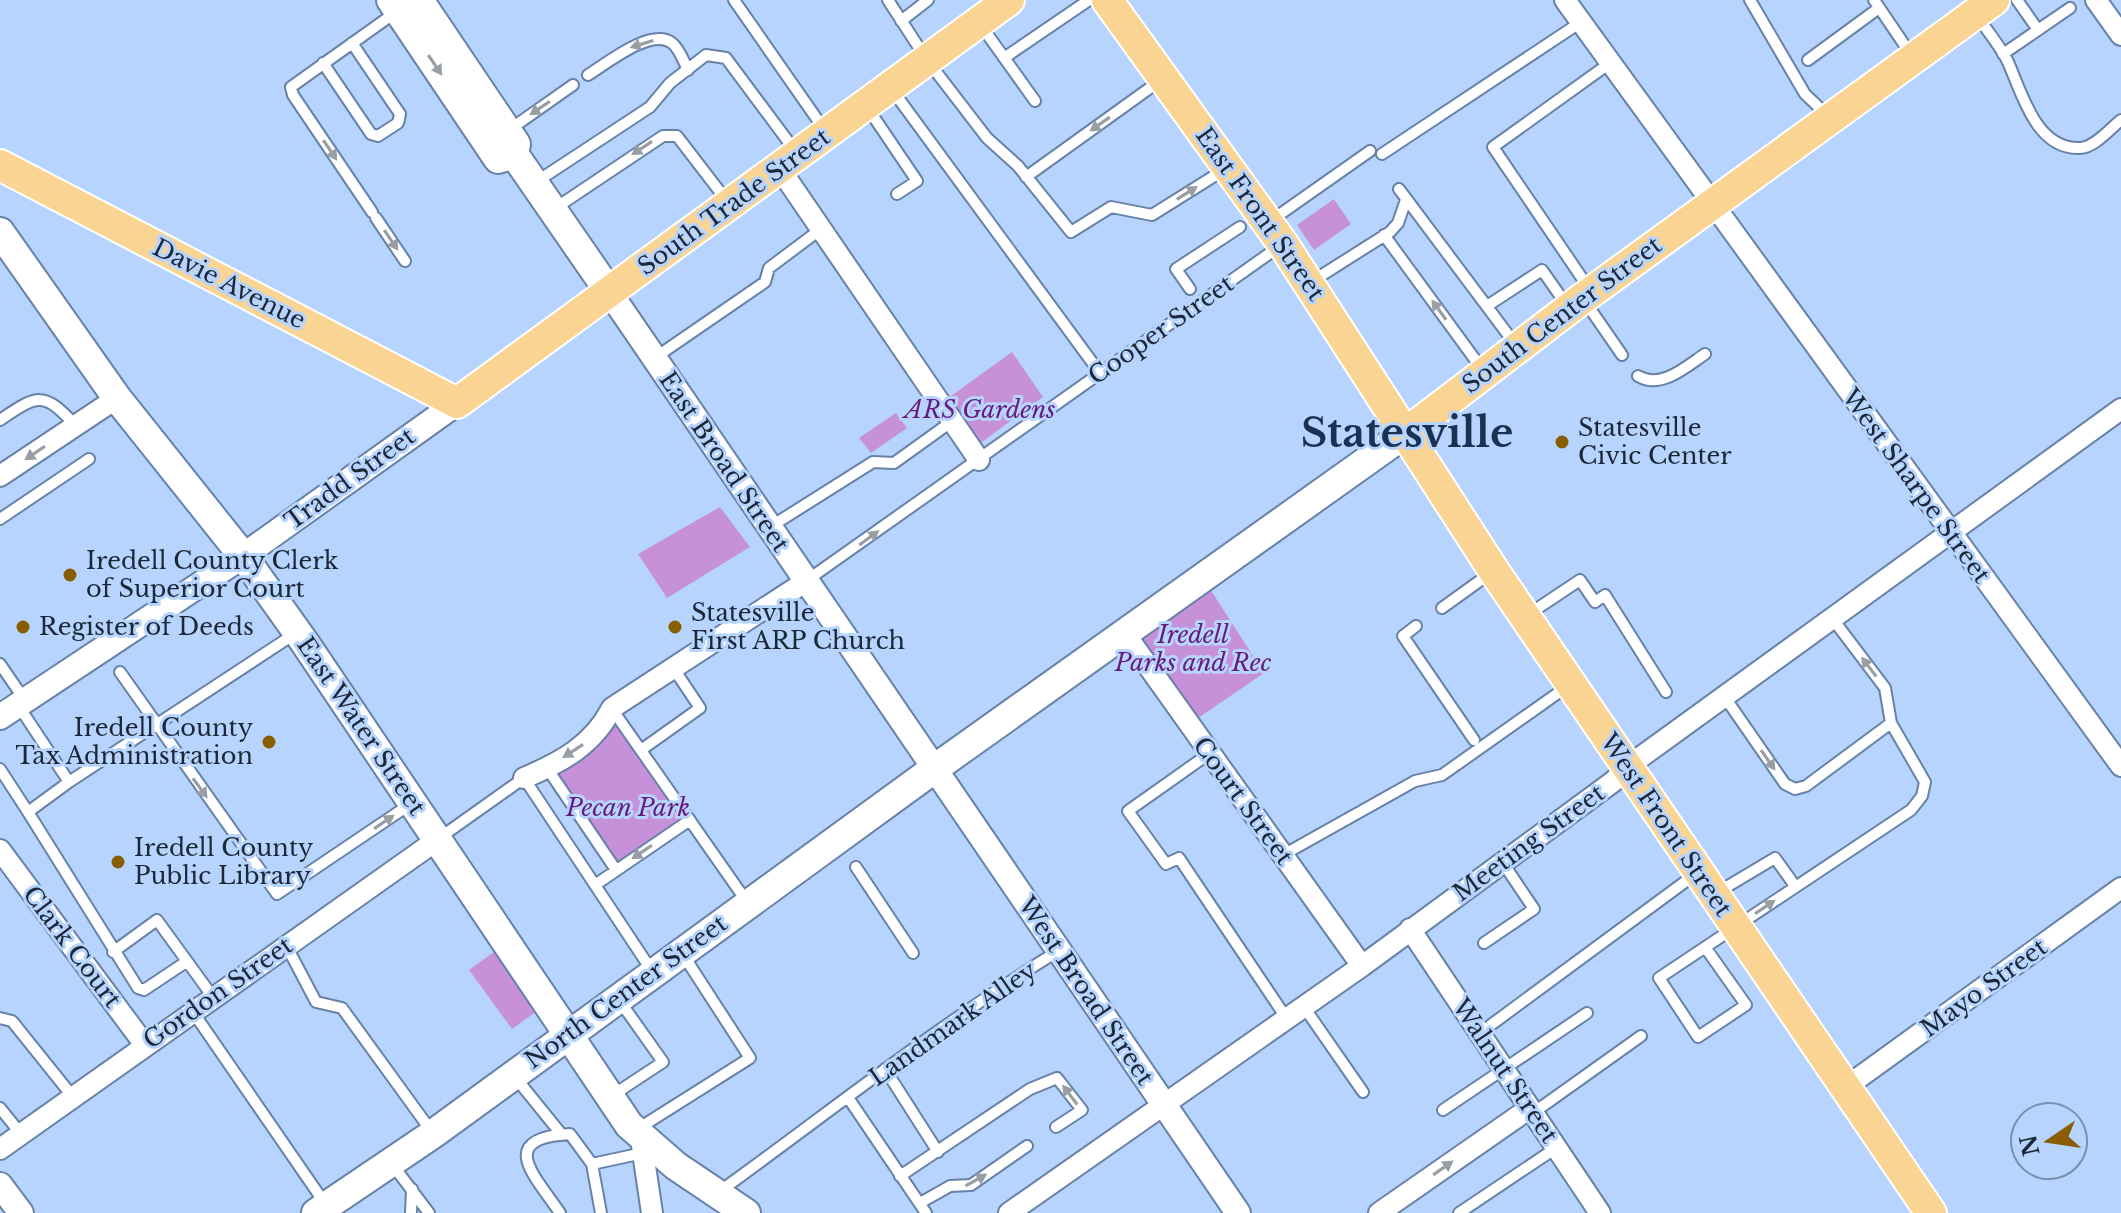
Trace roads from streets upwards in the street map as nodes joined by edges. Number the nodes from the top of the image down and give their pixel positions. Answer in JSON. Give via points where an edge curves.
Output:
{"nodes":[{"id":1,"x":1009,"y":0,"type":"edge"},
{"id":2,"x":1107,"y":0,"type":"edge"},
{"id":3,"x":1565,"y":0,"type":"edge"},
{"id":4,"x":2096,"y":0,"type":"edge"},
{"id":5,"x":406,"y":3,"type":"edge"},
{"id":6,"x":1985,"y":7,"type":"edge"},
{"id":7,"x":2121,"y":35,"type":"edge"},
{"id":8,"x":789,"y":162,"type":"junction"},
{"id":9,"x":0,"y":165,"type":"edge"},
{"id":10,"x":1712,"y":204,"type":"junction"},
{"id":11,"x":0,"y":232,"type":"edge"},
{"id":12,"x":610,"y":293,"type":"junction"},
{"id":13,"x":117,"y":398,"type":"junction"},
{"id":14,"x":457,"y":403,"type":"junction"},
{"id":15,"x":2121,"y":409,"type":"edge"},
{"id":16,"x":1406,"y":433,"type":"junction"},
{"id":17,"x":979,"y":460,"type":"road end"},
{"id":18,"x":0,"y":476,"type":"edge"},
{"id":19,"x":1950,"y":532,"type":"junction"},
{"id":20,"x":243,"y":556,"type":"junction"},
{"id":21,"x":805,"y":582,"type":"junction"},
{"id":22,"x":1126,"y":635,"type":"junction"},
{"id":23,"x":14,"y":708,"type":"edge"},
{"id":24,"x":2121,"y":766,"type":"edge"},
{"id":25,"x":1627,"y":767,"type":"junction"},
{"id":26,"x":934,"y":769,"type":"junction"},
{"id":27,"x":524,"y":778,"type":"road end"},
{"id":28,"x":437,"y":840,"type":"junction"},
{"id":29,"x":0,"y":850,"type":"edge"},
{"id":30,"x":2121,"y":888,"type":"edge"},
{"id":31,"x":1410,"y":929,"type":"junction"},
{"id":32,"x":1362,"y":966,"type":"junction"},
{"id":33,"x":569,"y":1033,"type":"junction"},
{"id":34,"x":145,"y":1045,"type":"junction"},
{"id":35,"x":1846,"y":1087,"type":"junction"},
{"id":36,"x":1164,"y":1105,"type":"junction"},
{"id":37,"x":1532,"y":1111,"type":"junction"},
{"id":38,"x":640,"y":1141,"type":"junction"},
{"id":39,"x":0,"y":1149,"type":"edge"},
{"id":40,"x":0,"y":1185,"type":"edge"},
{"id":41,"x":1020,"y":1210,"type":"edge"},
{"id":42,"x":323,"y":1211,"type":"edge"},
{"id":43,"x":21,"y":1213,"type":"edge"},
{"id":44,"x":652,"y":1213,"type":"edge"},
{"id":45,"x":746,"y":1213,"type":"edge"},
{"id":46,"x":1238,"y":1213,"type":"edge"},
{"id":47,"x":1379,"y":1213,"type":"edge"},
{"id":48,"x":1600,"y":1213,"type":"edge"},
{"id":49,"x":1931,"y":1213,"type":"edge"}],
"edges":[{"from":1,"to":8,"type":"main road","name":"South Trade Street"},
{"from":2,"to":16,"type":"main road","name":"East Front Street","via":[[1227,167],[1263,231],[1309,283]]},
{"from":3,"to":10,"type":"street","name":"West Sharpe Street"},
{"from":4,"to":7,"type":"street"},
{"from":5,"to":12,"type":"main road","name":"East Broad Street","via":[[498,159],[511,142]]},
{"from":6,"to":10,"type":"main road","name":"South Center Street"},
{"from":8,"to":12,"type":"main road","name":"South Trade Street"},
{"from":8,"to":17,"type":"street","via":[[821,229]]},
{"from":9,"to":14,"type":"main road","name":"Davie Avenue"},
{"from":10,"to":16,"type":"main road","name":"South Center Street"},
{"from":10,"to":19,"type":"street","name":"West Sharpe Street"},
{"from":11,"to":13,"type":"main road","name":"East Water Street"},
{"from":12,"to":14,"type":"main road","name":"South Trade Street"},
{"from":12,"to":21,"type":"street","name":"East Broad Street","via":[[656,371]]},
{"from":13,"to":18,"type":"street","one_way":true},
{"from":13,"to":20,"type":"main road","name":"East Water Street"},
{"from":14,"to":20,"type":"street","name":"Tradd Street"},
{"from":15,"to":19,"type":"street","name":"Meeting Street"},
{"from":16,"to":22,"type":"main road","name":"South Center Street"},
{"from":16,"to":25,"type":"main road","name":"West Front Street"},
{"from":19,"to":24,"type":"street","name":"West Sharpe Street"},
{"from":19,"to":25,"type":"street","name":"Meeting Street"},
{"from":20,"to":23,"type":"street","name":"Tradd Street"},
{"from":20,"to":28,"type":"main road","name":"East Water Street"},
{"from":21,"to":26,"type":"street","name":"East Broad Street"},
{"from":21,"to":27,"type":"street","one_way":true,"via":[[612,708],[599,733]]},
{"from":22,"to":26,"type":"main road","name":"South Center Street"},
{"from":22,"to":32,"type":"street","name":"Court Street"},
{"from":25,"to":31,"type":"street","name":"Meeting Street"},
{"from":25,"to":35,"type":"main road","name":"West Front Street"},
{"from":26,"to":33,"type":"main road","name":"North Center Street"},
{"from":26,"to":36,"type":"street","name":"West Broad Street"},
{"from":28,"to":33,"type":"main road","name":"East Water Street"},
{"from":28,"to":34,"type":"street","name":"Gordon Street"},
{"from":29,"to":34,"type":"street","name":"Clark Court"},
{"from":30,"to":35,"type":"street","name":"Mayo Street"},
{"from":31,"to":32,"type":"street","name":"Meeting Street"},
{"from":31,"to":37,"type":"street","name":"Walnut Street"},
{"from":32,"to":36,"type":"street","name":"Meeting Street"},
{"from":33,"to":38,"type":"main road","name":"East Water Street"},
{"from":33,"to":42,"type":"main road","name":"North Center Street"},
{"from":34,"to":39,"type":"street","name":"Gordon Street"},
{"from":35,"to":49,"type":"main road","name":"West Front Street"},
{"from":36,"to":41,"type":"street","name":"Meeting Street"},
{"from":36,"to":46,"type":"street","name":"West Broad Street"},
{"from":47,"to":37,"type":"street","one_way":true},
{"from":37,"to":48,"type":"street","name":"Walnut Street"},
{"from":38,"to":44,"type":"street"},
{"from":38,"to":45,"type":"main road","name":"East Water Street"},
{"from":40,"to":43,"type":"street"}]}
